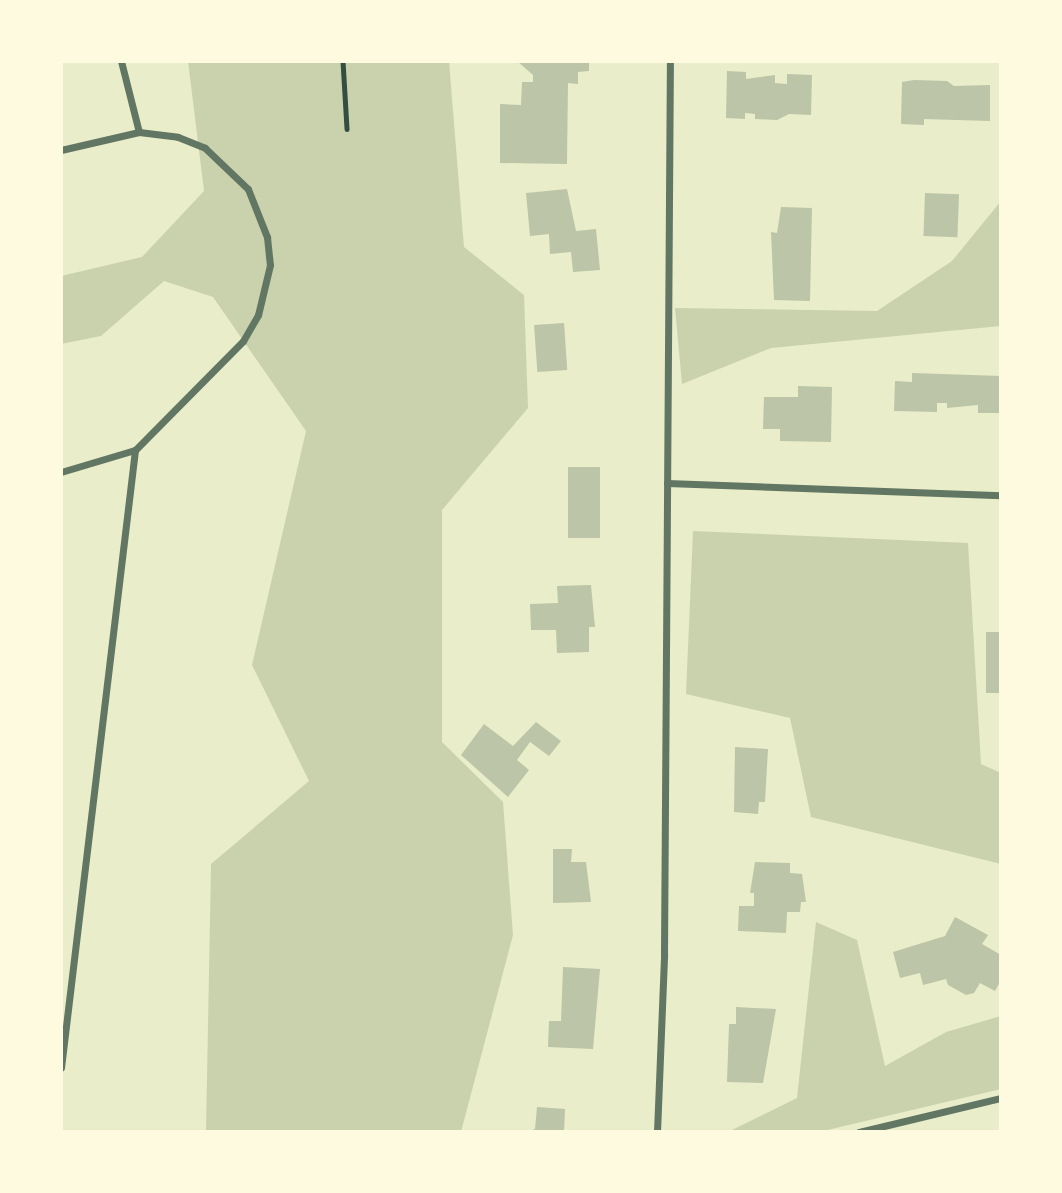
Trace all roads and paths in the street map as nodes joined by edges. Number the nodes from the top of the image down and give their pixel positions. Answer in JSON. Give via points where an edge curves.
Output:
{"nodes":[{"id":1,"x":121,"y":61,"type":"edge"},
{"id":2,"x":343,"y":61,"type":"edge"},
{"id":3,"x":670,"y":61,"type":"edge"},
{"id":4,"x":347,"y":129,"type":"dead end"},
{"id":5,"x":139,"y":132,"type":"junction"},
{"id":6,"x":61,"y":150,"type":"edge"},
{"id":7,"x":135,"y":450,"type":"junction"},
{"id":8,"x":61,"y":472,"type":"edge"},
{"id":9,"x":667,"y":483,"type":"junction"},
{"id":10,"x":1001,"y":495,"type":"edge"},
{"id":11,"x":61,"y":1068,"type":"edge"},
{"id":12,"x":1001,"y":1098,"type":"edge"},
{"id":13,"x":657,"y":1132,"type":"edge"},
{"id":14,"x":859,"y":1132,"type":"edge"}],
"edges":[{"from":1,"to":5,"type":"street"},
{"from":2,"to":4,"type":"path"},
{"from":3,"to":9,"type":"street"},
{"from":5,"to":6,"type":"street"},
{"from":5,"to":7,"type":"street","via":[[178,137],[205,149],[230,168],[259,211],[270,265],[258,315],[243,341]]},
{"from":7,"to":8,"type":"street"},
{"from":7,"to":11,"type":"street"},
{"from":9,"to":10,"type":"street"},
{"from":9,"to":13,"type":"street","via":[[664,954]]},
{"from":12,"to":14,"type":"street"}]}
